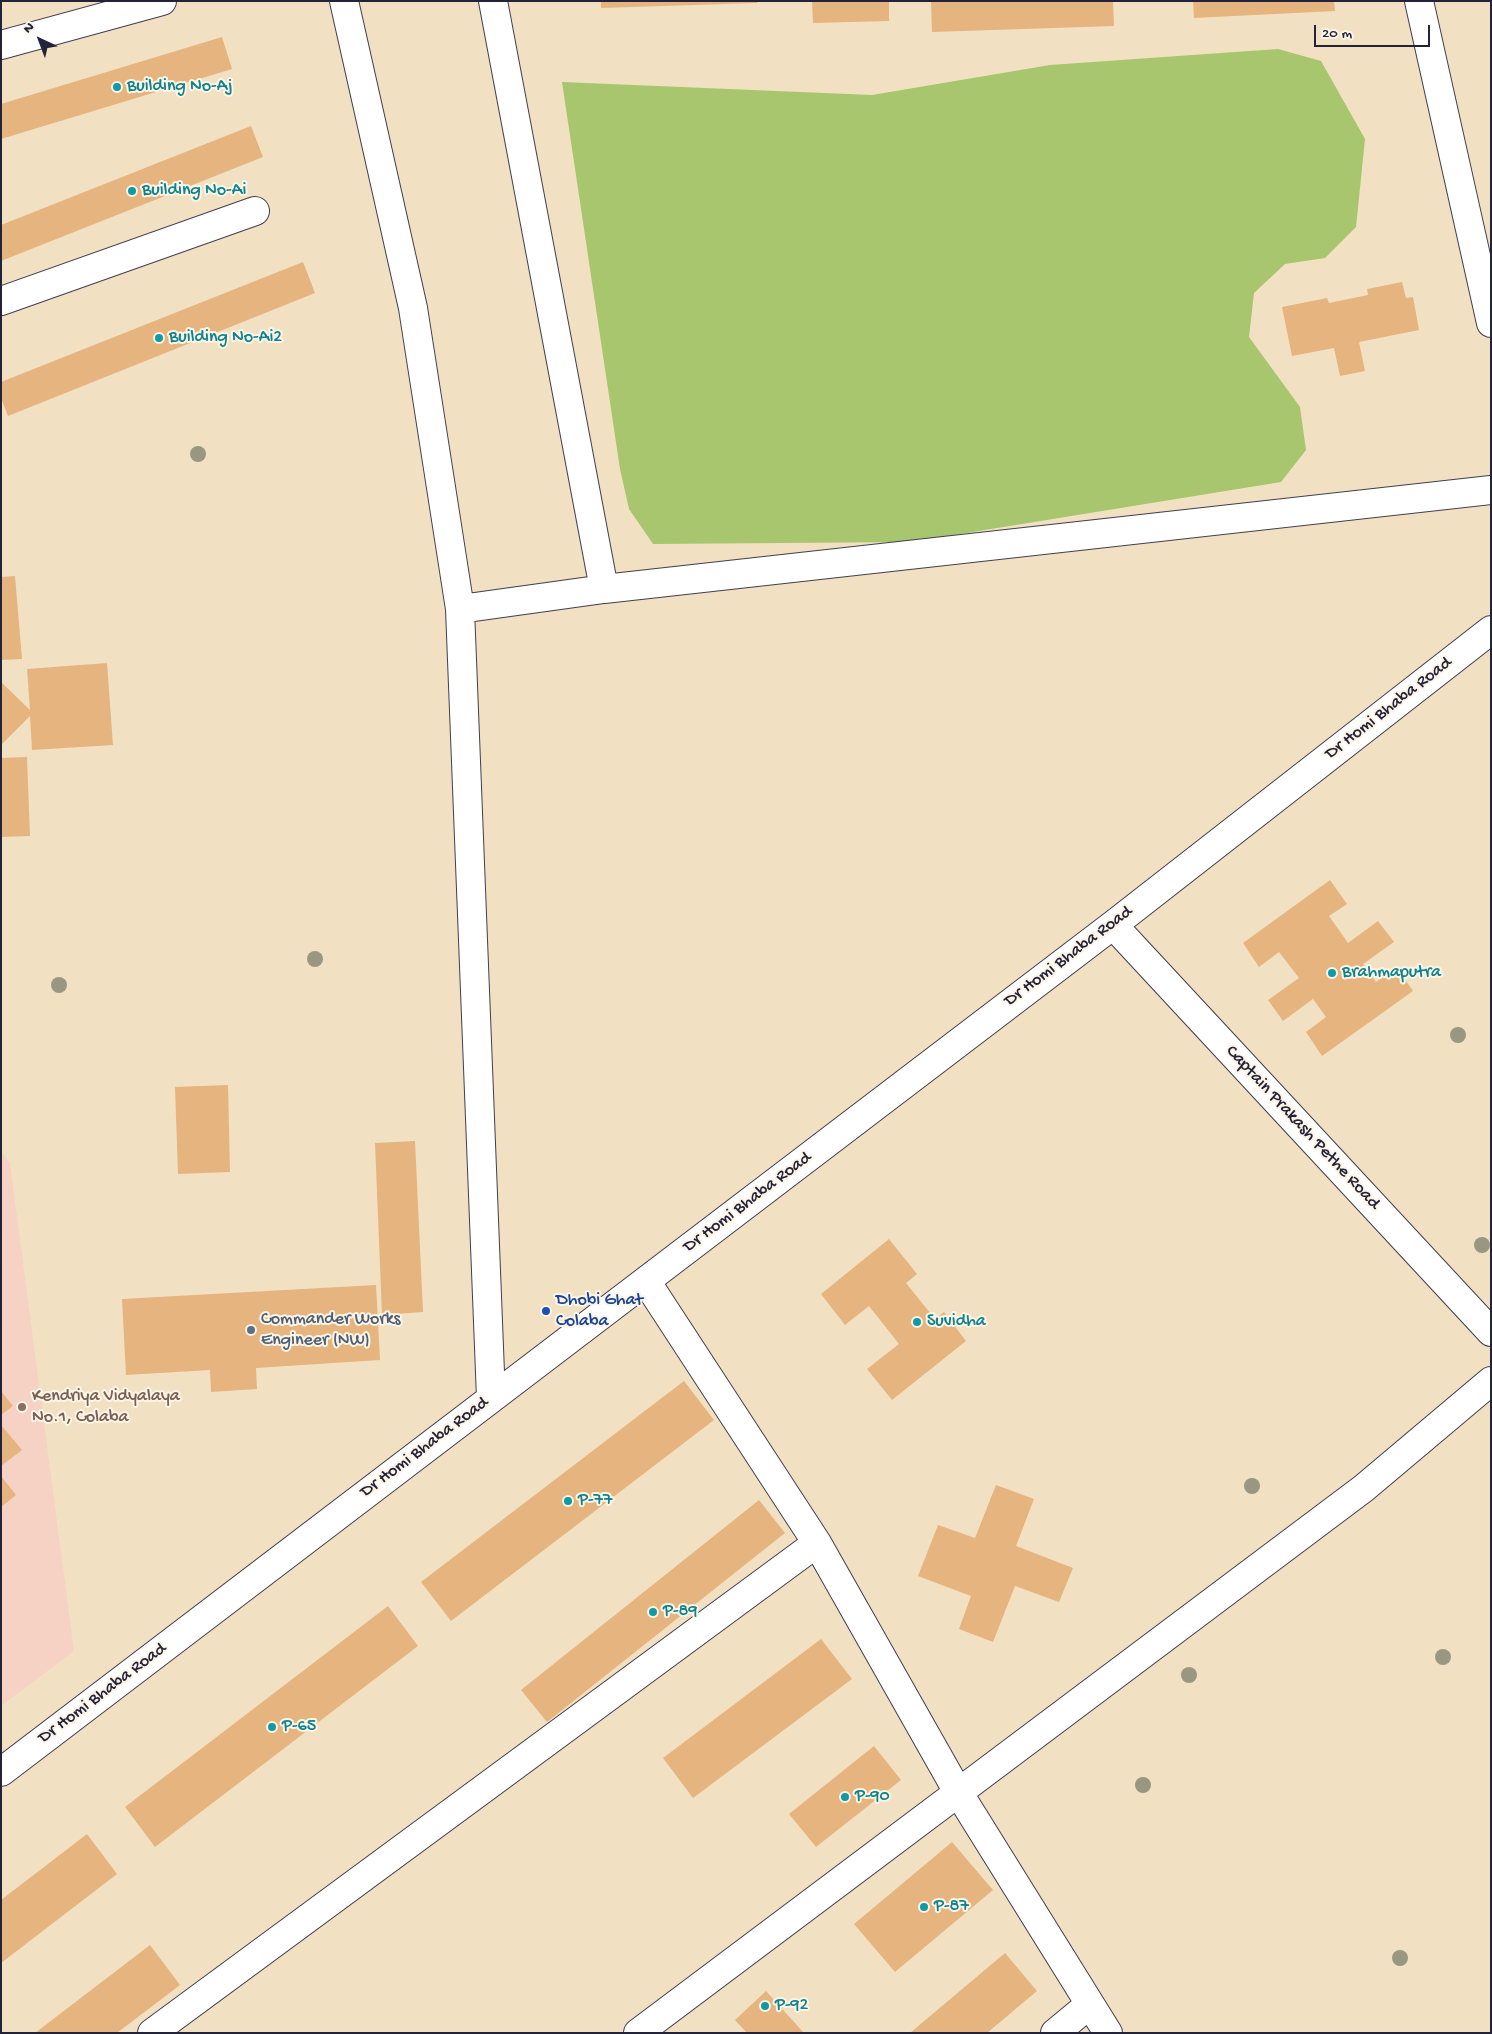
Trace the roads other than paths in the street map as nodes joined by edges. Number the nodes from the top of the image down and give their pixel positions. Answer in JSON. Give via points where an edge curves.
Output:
{"nodes":[{"id":1,"x":162,"y":1,"type":"edge"},
{"id":2,"x":344,"y":1,"type":"edge"},
{"id":3,"x":493,"y":1,"type":"edge"},
{"id":4,"x":1419,"y":1,"type":"edge"},
{"id":5,"x":1,"y":45,"type":"edge"},
{"id":6,"x":255,"y":211,"type":"dead end"},
{"id":7,"x":1,"y":301,"type":"edge"},
{"id":8,"x":1491,"y":323,"type":"edge"},
{"id":9,"x":1491,"y":490,"type":"edge"},
{"id":10,"x":604,"y":589,"type":"junction"},
{"id":11,"x":460,"y":609,"type":"junction"},
{"id":12,"x":1491,"y":630,"type":"edge"},
{"id":13,"x":1113,"y":924,"type":"junction"},
{"id":14,"x":646,"y":1281,"type":"junction"},
{"id":15,"x":1491,"y":1332,"type":"edge"},
{"id":16,"x":1491,"y":1381,"type":"edge"},
{"id":17,"x":491,"y":1398,"type":"junction"},
{"id":18,"x":817,"y":1543,"type":"junction"},
{"id":19,"x":1,"y":1772,"type":"edge"},
{"id":20,"x":958,"y":1792,"type":"junction"},
{"id":21,"x":1090,"y":2004,"type":"junction"},
{"id":22,"x":152,"y":2033,"type":"edge"},
{"id":23,"x":638,"y":2033,"type":"edge"},
{"id":24,"x":1055,"y":2033,"type":"edge"},
{"id":25,"x":1108,"y":2033,"type":"edge"}],
"edges":[{"from":1,"to":5,"type":"street"},
{"from":2,"to":11,"type":"street","via":[[413,308]]},
{"from":3,"to":10,"type":"street"},
{"from":4,"to":8,"type":"street"},
{"from":6,"to":7,"type":"street"},
{"from":9,"to":10,"type":"street"},
{"from":10,"to":11,"type":"street"},
{"from":11,"to":17,"type":"street"},
{"from":12,"to":13,"type":"street","name":"Dr Homi Bhaba Road"},
{"from":13,"to":14,"type":"street","name":"Dr Homi Bhaba Road"},
{"from":13,"to":15,"type":"street","name":"Captain Prakash Pethe Road"},
{"from":14,"to":17,"type":"street","name":"Dr Homi Bhaba Road"},
{"from":14,"to":18,"type":"street"},
{"from":16,"to":20,"type":"street","via":[[1364,1488]]},
{"from":17,"to":19,"type":"street","name":"Dr Homi Bhaba Road"},
{"from":18,"to":20,"type":"street"},
{"from":18,"to":22,"type":"street"},
{"from":20,"to":21,"type":"street"},
{"from":20,"to":23,"type":"street"},
{"from":21,"to":24,"type":"street"},
{"from":21,"to":25,"type":"street"}]}
